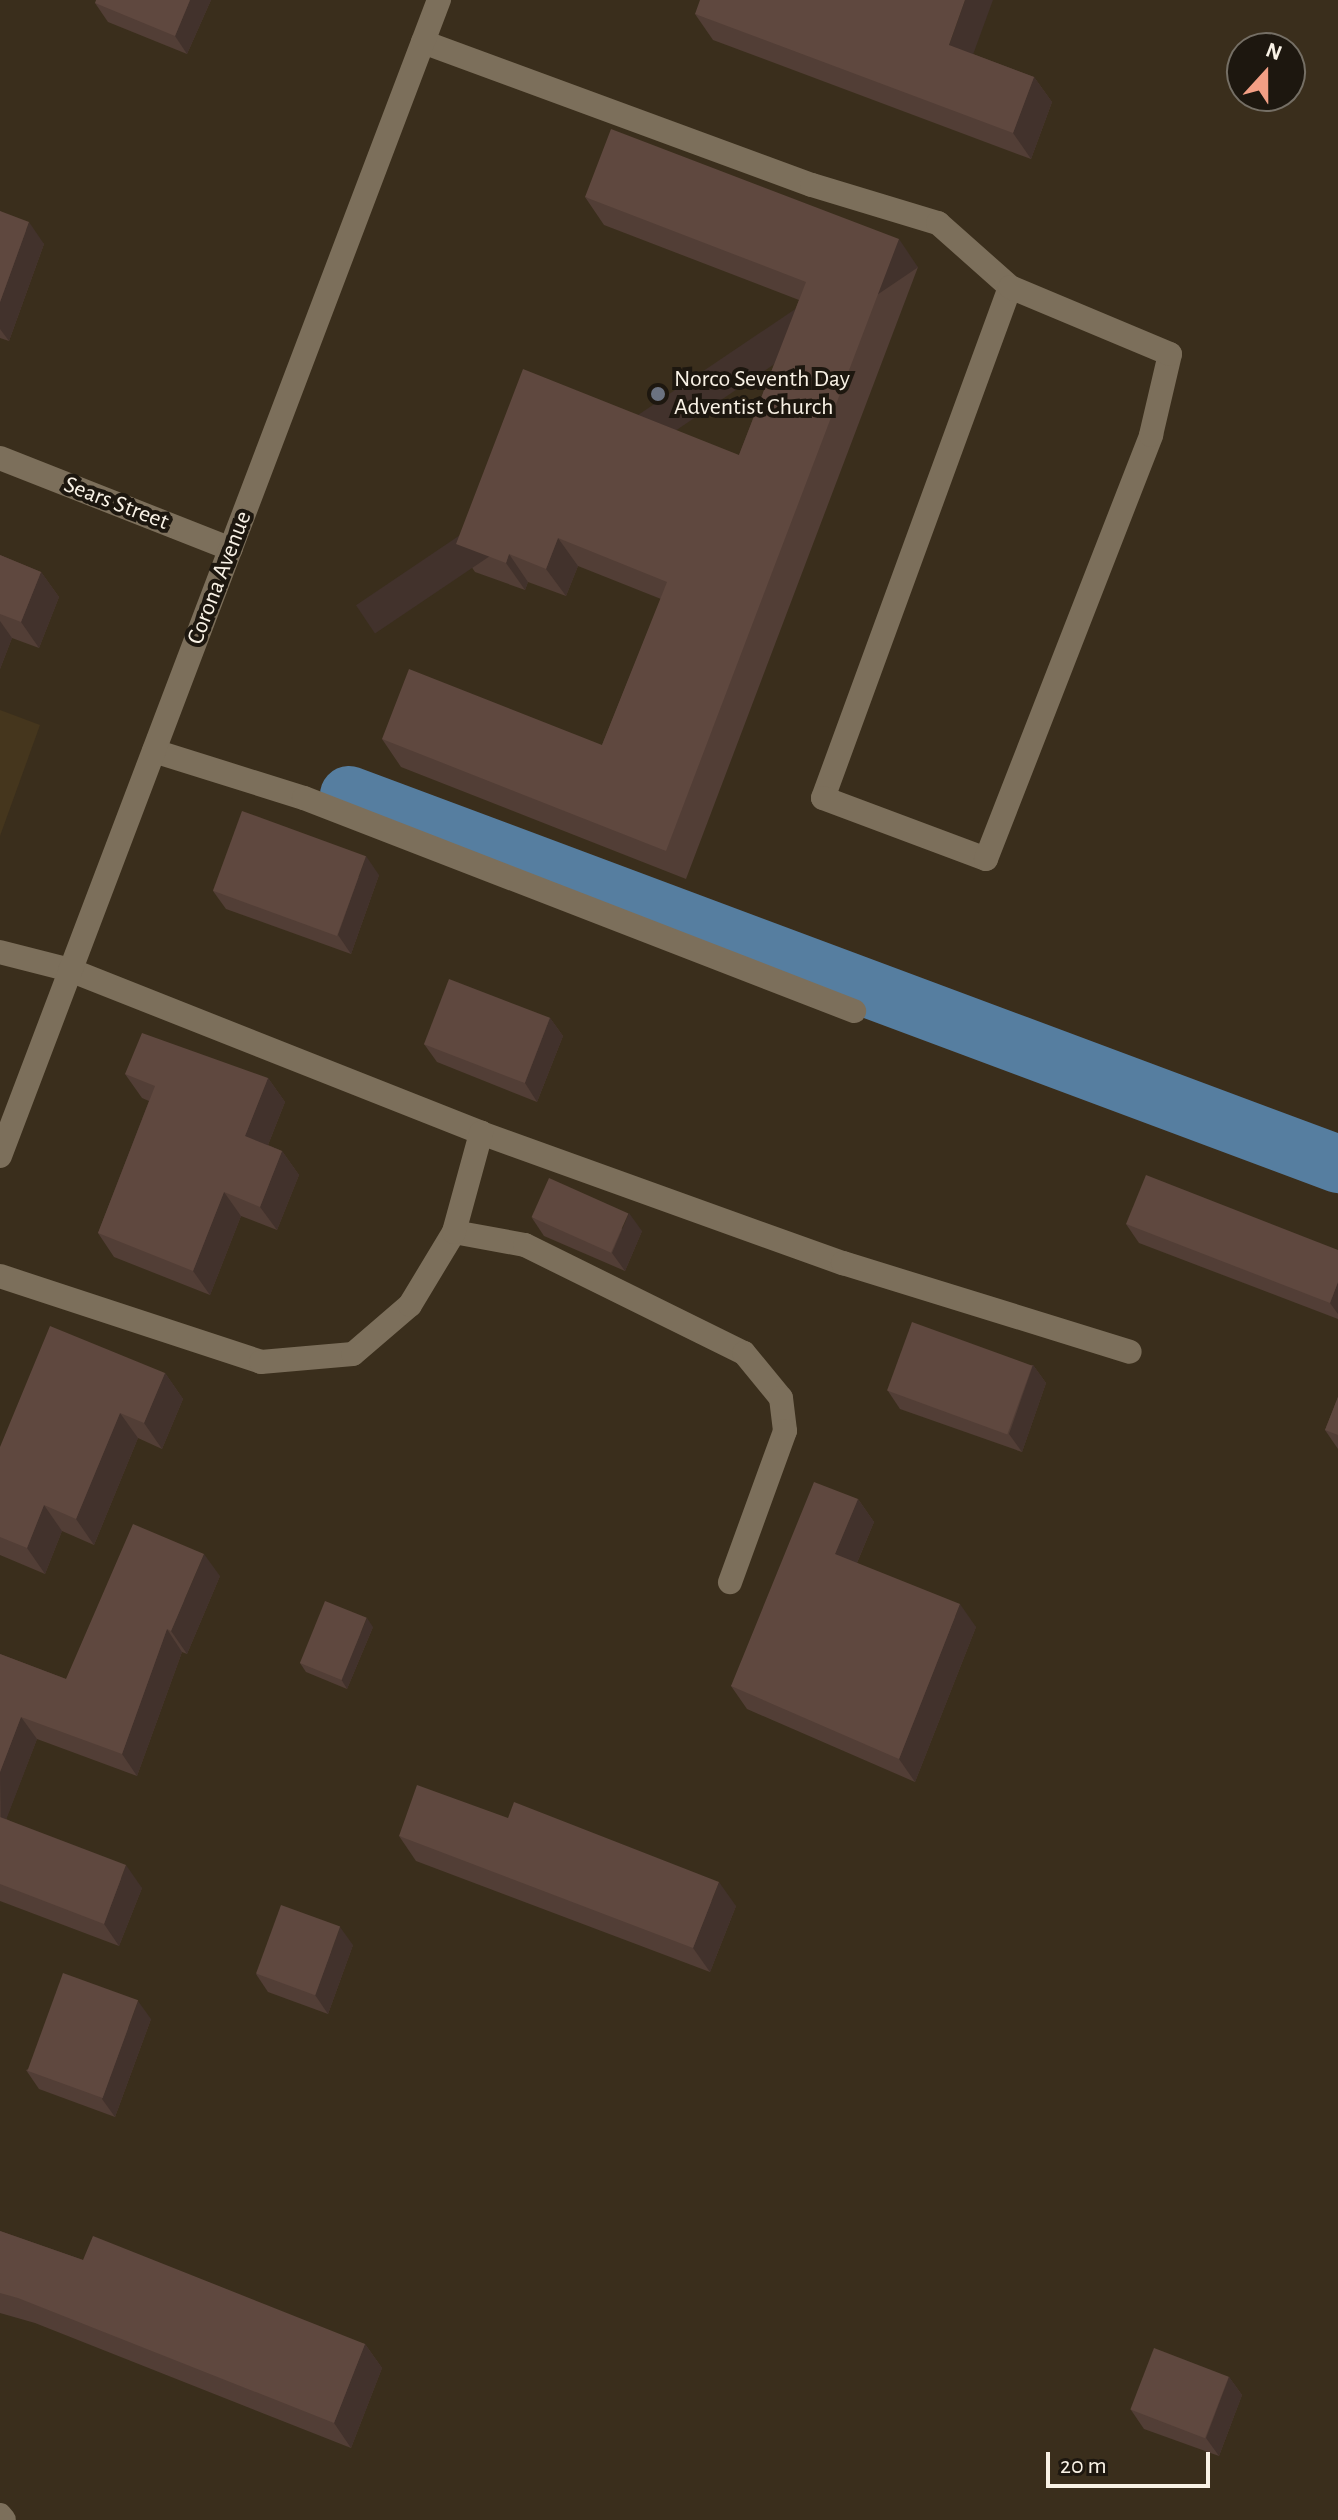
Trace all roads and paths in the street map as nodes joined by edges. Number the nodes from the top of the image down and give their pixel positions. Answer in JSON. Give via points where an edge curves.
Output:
{"nodes":[{"id":1,"x":439,"y":0,"type":"edge"},
{"id":2,"x":423,"y":42,"type":"junction"},
{"id":3,"x":1010,"y":287,"type":"junction"},
{"id":4,"x":0,"y":458,"type":"edge"},
{"id":5,"x":231,"y":549,"type":"junction"},
{"id":6,"x":154,"y":751,"type":"junction"},
{"id":7,"x":0,"y":952,"type":"edge"},
{"id":8,"x":70,"y":970,"type":"junction"},
{"id":9,"x":854,"y":1011,"type":"dead end"},
{"id":10,"x":481,"y":1133,"type":"junction"},
{"id":11,"x":0,"y":1156,"type":"edge"},
{"id":12,"x":454,"y":1232,"type":"junction"},
{"id":13,"x":0,"y":1276,"type":"edge"},
{"id":14,"x":1130,"y":1352,"type":"dead end"},
{"id":15,"x":730,"y":1582,"type":"dead end"},
{"id":16,"x":0,"y":2515,"type":"edge"},
{"id":17,"x":4,"y":2520,"type":"edge"}],
"edges":[{"from":1,"to":2,"type":"street","name":"Corona Avenue"},
{"from":2,"to":3,"type":"street","via":[[812,185],[938,223]]},
{"from":2,"to":5,"type":"street","name":"Corona Avenue"},
{"from":3,"to":3,"type":"street","via":[[823,798],[986,859],[1151,435],[1170,354]]},
{"from":4,"to":5,"type":"street","name":"Sears Street"},
{"from":5,"to":6,"type":"street","name":"Corona Avenue"},
{"from":6,"to":8,"type":"street","name":"Corona Avenue"},
{"from":6,"to":9,"type":"street","via":[[304,798]]},
{"from":7,"to":8,"type":"street"},
{"from":8,"to":10,"type":"street"},
{"from":8,"to":11,"type":"street","name":"Corona Avenue"},
{"from":10,"to":12,"type":"street"},
{"from":10,"to":14,"type":"street","via":[[843,1263]]},
{"from":12,"to":13,"type":"street","via":[[410,1305],[353,1354],[261,1362]]},
{"from":12,"to":15,"type":"street","via":[[525,1245],[744,1353],[781,1398],[785,1431]]},
{"from":16,"to":17,"type":"street"}]}
